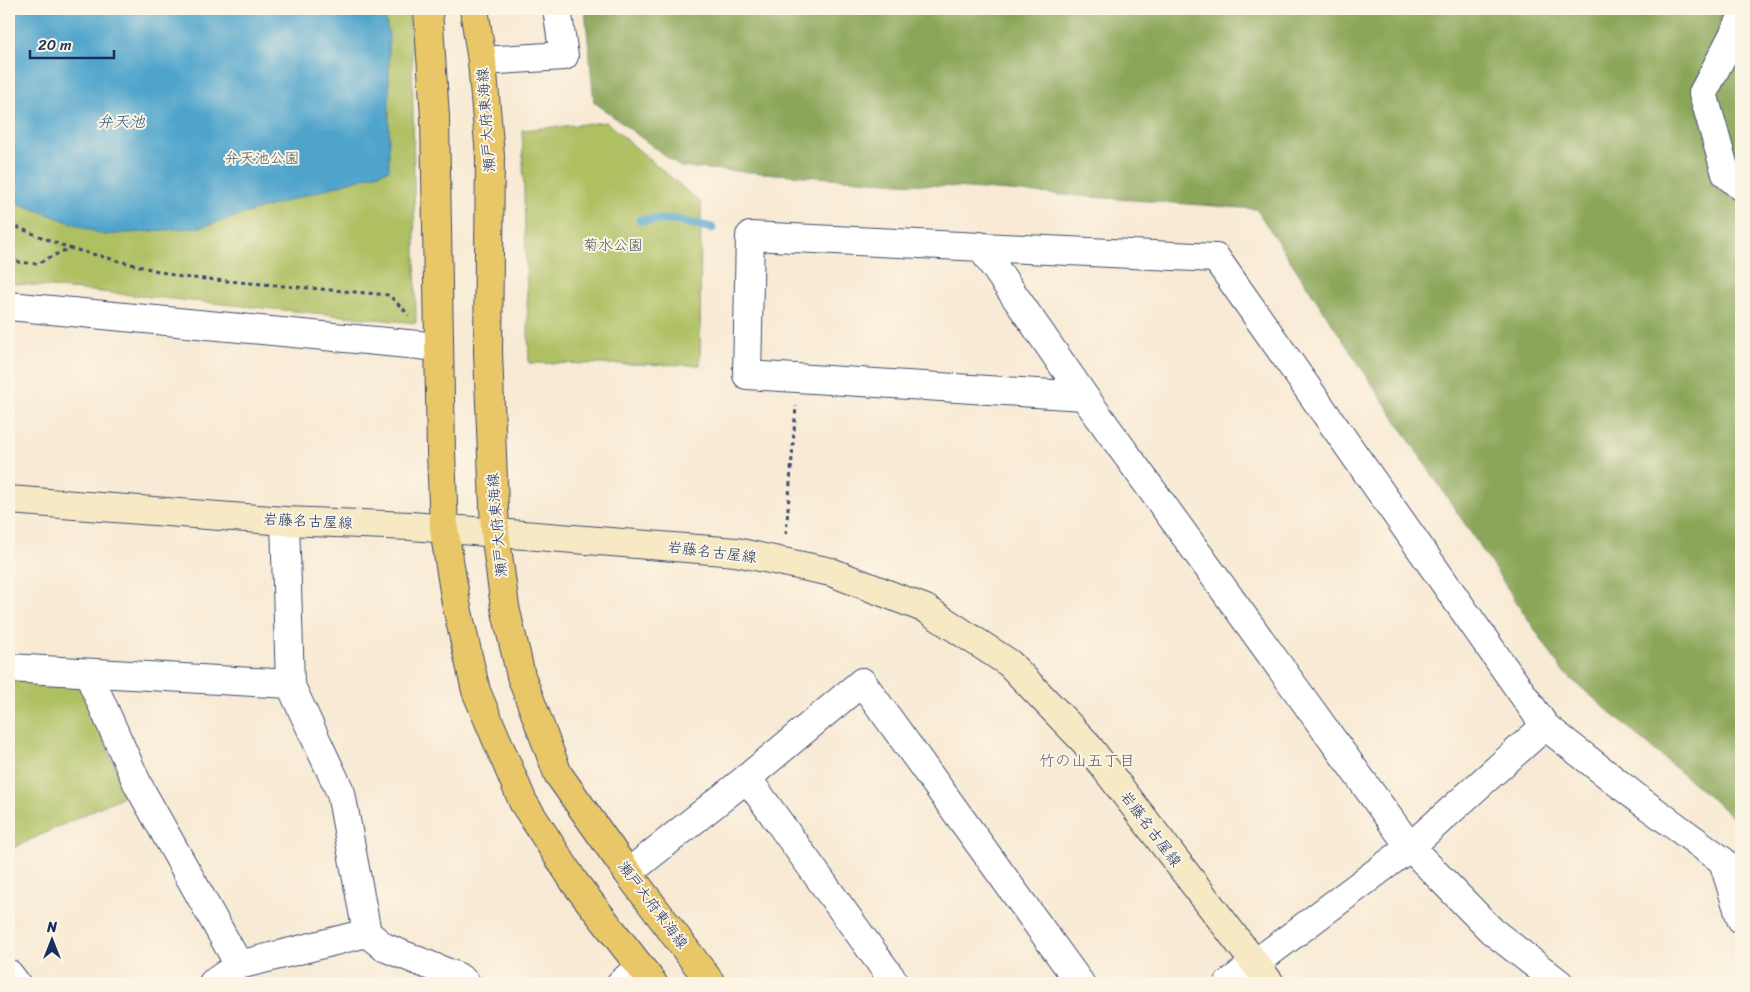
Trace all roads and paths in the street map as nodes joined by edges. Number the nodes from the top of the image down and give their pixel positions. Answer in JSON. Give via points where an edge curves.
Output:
{"nodes":[{"id":1,"x":428,"y":9,"type":"edge"},
{"id":2,"x":474,"y":9,"type":"edge"},
{"id":3,"x":557,"y":9,"type":"edge"},
{"id":4,"x":1741,"y":20,"type":"edge"},
{"id":5,"x":482,"y":61,"type":"junction"},
{"id":6,"x":1741,"y":187,"type":"edge"},
{"id":7,"x":9,"y":224,"type":"edge"},
{"id":8,"x":980,"y":246,"type":"junction"},
{"id":9,"x":69,"y":248,"type":"junction"},
{"id":10,"x":9,"y":261,"type":"edge"},
{"id":11,"x":9,"y":306,"type":"edge"},
{"id":12,"x":410,"y":316,"type":"dead end"},
{"id":13,"x":439,"y":348,"type":"junction"},
{"id":14,"x":798,"y":378,"type":"junction"},
{"id":15,"x":1084,"y":396,"type":"junction"},
{"id":16,"x":9,"y":500,"type":"edge"},
{"id":17,"x":286,"y":521,"type":"junction"},
{"id":18,"x":444,"y":529,"type":"junction"},
{"id":19,"x":495,"y":532,"type":"junction"},
{"id":20,"x":784,"y":562,"type":"junction"},
{"id":21,"x":9,"y":668,"type":"edge"},
{"id":22,"x":88,"y":673,"type":"junction"},
{"id":23,"x":290,"y":684,"type":"junction"},
{"id":24,"x":1545,"y":726,"type":"junction"},
{"id":25,"x":747,"y":778,"type":"junction"},
{"id":26,"x":1410,"y":848,"type":"junction"},
{"id":27,"x":628,"y":873,"type":"junction"},
{"id":28,"x":1741,"y":919,"type":"edge"},
{"id":29,"x":367,"y":933,"type":"junction"},
{"id":30,"x":239,"y":965,"type":"junction"},
{"id":31,"x":9,"y":974,"type":"edge"},
{"id":32,"x":1262,"y":974,"type":"edge"},
{"id":33,"x":638,"y":978,"type":"edge"},
{"id":34,"x":16,"y":983,"type":"edge"},
{"id":35,"x":213,"y":983,"type":"edge"},
{"id":36,"x":466,"y":983,"type":"edge"},
{"id":37,"x":711,"y":983,"type":"edge"},
{"id":38,"x":895,"y":983,"type":"edge"},
{"id":39,"x":1080,"y":983,"type":"edge"},
{"id":40,"x":1229,"y":983,"type":"edge"},
{"id":41,"x":1559,"y":983,"type":"edge"}],
"edges":[{"from":1,"to":13,"type":"main road","via":[[435,117]]},
{"from":2,"to":5,"type":"main road","name":"瀬戸大府東海線"},
{"from":3,"to":5,"type":"street","via":[[564,56]]},
{"from":4,"to":6,"type":"street","via":[[1703,93],[1726,174]]},
{"from":5,"to":19,"type":"main road","name":"瀬戸大府東海線","via":[[490,156],[488,352]]},
{"from":7,"to":9,"type":"path"},
{"from":8,"to":14,"type":"street","via":[[750,236],[747,375]]},
{"from":8,"to":15,"type":"street"},
{"from":8,"to":24,"type":"street","via":[[1216,258]]},
{"from":9,"to":10,"type":"path","via":[[37,264]]},
{"from":9,"to":12,"type":"path","via":[[181,277],[389,295]]},
{"from":11,"to":13,"type":"street"},
{"from":13,"to":18,"type":"main road"},
{"from":14,"to":15,"type":"street"},
{"from":14,"to":20,"type":"path"},
{"from":15,"to":26,"type":"street"},
{"from":16,"to":17,"type":"main road","name":"岩藤名古屋線"},
{"from":17,"to":18,"type":"main road","name":"岩藤名古屋線"},
{"from":17,"to":23,"type":"street"},
{"from":18,"to":19,"type":"main road","name":"岩藤名古屋線"},
{"from":18,"to":33,"type":"main road","via":[[456,603],[476,691],[523,802]]},
{"from":19,"to":20,"type":"main road","name":"岩藤名古屋線","via":[[736,552]]},
{"from":19,"to":27,"type":"main road","name":"瀬戸大府東海線","via":[[505,607],[521,676],[558,774]]},
{"from":20,"to":32,"type":"main road","name":"岩藤名古屋線","via":[[831,572],[926,610],[1009,664],[1084,742]]},
{"from":21,"to":22,"type":"street"},
{"from":22,"to":23,"type":"street"},
{"from":22,"to":30,"type":"street","via":[[138,785]]},
{"from":23,"to":29,"type":"street","via":[[341,793]]},
{"from":24,"to":26,"type":"street"},
{"from":24,"to":28,"type":"street","via":[[1723,861]]},
{"from":25,"to":27,"type":"street"},
{"from":25,"to":38,"type":"street"},
{"from":25,"to":39,"type":"street","via":[[862,682]]},
{"from":26,"to":32,"type":"street"},
{"from":26,"to":41,"type":"street","via":[[1492,930]]},
{"from":27,"to":37,"type":"main road","name":"瀬戸大府東海線"},
{"from":29,"to":30,"type":"street"},
{"from":29,"to":36,"type":"street","via":[[384,947]]},
{"from":30,"to":35,"type":"street"},
{"from":31,"to":34,"type":"street"},
{"from":32,"to":40,"type":"street"}]}
